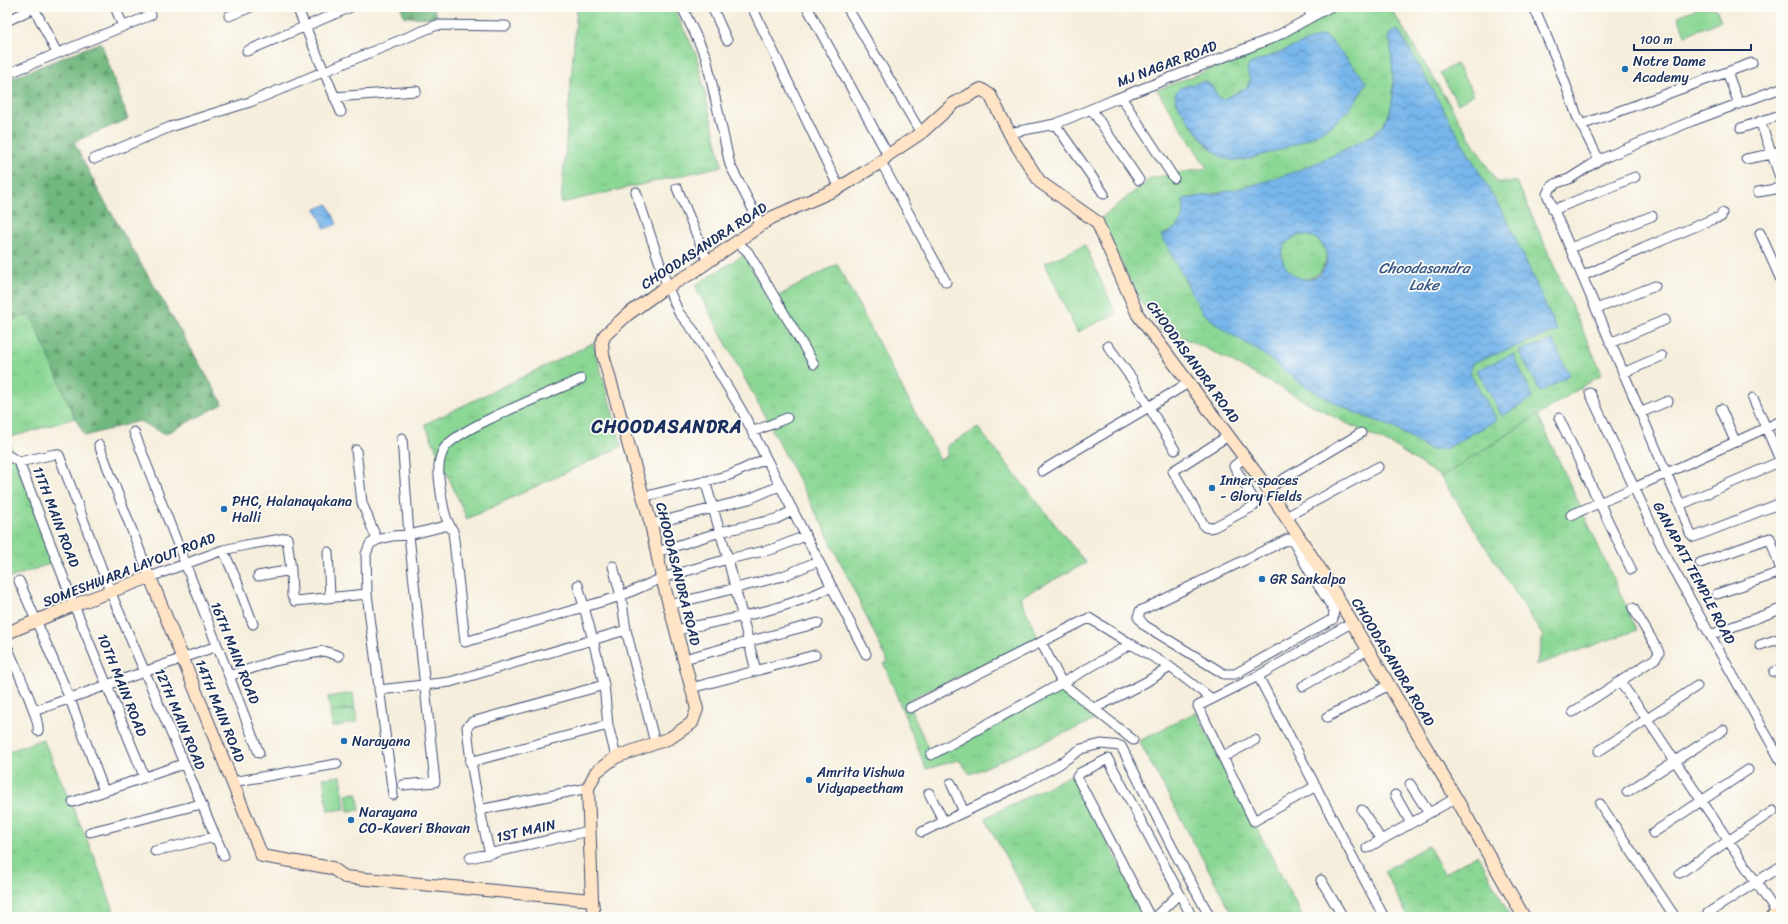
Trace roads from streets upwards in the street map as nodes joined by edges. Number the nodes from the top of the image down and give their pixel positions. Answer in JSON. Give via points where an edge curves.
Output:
{"nodes":[{"id":1,"x":115,"y":7,"type":"edge"},
{"id":2,"x":251,"y":7,"type":"edge"},
{"id":3,"x":297,"y":7,"type":"edge"},
{"id":4,"x":351,"y":7,"type":"edge"},
{"id":5,"x":682,"y":7,"type":"edge"},
{"id":6,"x":712,"y":7,"type":"edge"},
{"id":7,"x":752,"y":7,"type":"edge"},
{"id":8,"x":807,"y":7,"type":"edge"},
{"id":9,"x":847,"y":7,"type":"edge"},
{"id":10,"x":1308,"y":7,"type":"edge"},
{"id":11,"x":1330,"y":7,"type":"edge"},
{"id":12,"x":1534,"y":7,"type":"edge"},
{"id":13,"x":35,"y":8,"type":"edge"},
{"id":14,"x":151,"y":14,"type":"dead end"},
{"id":15,"x":229,"y":16,"type":"dead end"},
{"id":16,"x":1311,"y":18,"type":"junction"},
{"id":17,"x":7,"y":21,"type":"edge"},
{"id":18,"x":123,"y":26,"type":"junction"},
{"id":19,"x":305,"y":26,"type":"junction"},
{"id":20,"x":506,"y":26,"type":"dead end"},
{"id":21,"x":727,"y":40,"type":"dead end"},
{"id":22,"x":247,"y":51,"type":"dead end"},
{"id":23,"x":57,"y":53,"type":"junction"},
{"id":24,"x":1752,"y":62,"type":"dead end"},
{"id":25,"x":324,"y":72,"type":"junction"},
{"id":26,"x":1727,"y":72,"type":"junction"},
{"id":27,"x":7,"y":74,"type":"edge"},
{"id":28,"x":1781,"y":88,"type":"edge"},
{"id":29,"x":416,"y":92,"type":"dead end"},
{"id":30,"x":334,"y":97,"type":"junction"},
{"id":31,"x":1121,"y":97,"type":"junction"},
{"id":32,"x":1739,"y":104,"type":"junction"},
{"id":33,"x":1092,"y":110,"type":"junction"},
{"id":34,"x":340,"y":112,"type":"dead end"},
{"id":35,"x":1780,"y":115,"type":"dead end"},
{"id":36,"x":1760,"y":121,"type":"junction"},
{"id":37,"x":1054,"y":124,"type":"junction"},
{"id":38,"x":1581,"y":125,"type":"junction"},
{"id":39,"x":1741,"y":128,"type":"dead end"},
{"id":40,"x":921,"y":133,"type":"junction"},
{"id":41,"x":1009,"y":133,"type":"junction"},
{"id":42,"x":1777,"y":152,"type":"edge"},
{"id":43,"x":885,"y":158,"type":"junction"},
{"id":44,"x":94,"y":159,"type":"dead end"},
{"id":45,"x":1746,"y":159,"type":"dead end"},
{"id":46,"x":1599,"y":160,"type":"junction"},
{"id":47,"x":1636,"y":177,"type":"dead end"},
{"id":48,"x":1174,"y":178,"type":"dead end"},
{"id":49,"x":1139,"y":180,"type":"dead end"},
{"id":50,"x":1781,"y":180,"type":"edge"},
{"id":51,"x":677,"y":188,"type":"dead end"},
{"id":52,"x":839,"y":188,"type":"junction"},
{"id":53,"x":1781,"y":188,"type":"edge"},
{"id":54,"x":636,"y":192,"type":"dead end"},
{"id":55,"x":1758,"y":192,"type":"dead end"},
{"id":56,"x":1104,"y":194,"type":"dead end"},
{"id":57,"x":1553,"y":210,"type":"junction"},
{"id":58,"x":1722,"y":213,"type":"dead end"},
{"id":59,"x":1652,"y":216,"type":"dead end"},
{"id":60,"x":761,"y":225,"type":"junction"},
{"id":61,"x":1760,"y":233,"type":"dead end"},
{"id":62,"x":737,"y":242,"type":"junction"},
{"id":63,"x":1570,"y":248,"type":"junction"},
{"id":64,"x":708,"y":262,"type":"junction"},
{"id":65,"x":1583,"y":276,"type":"junction"},
{"id":66,"x":1781,"y":280,"type":"edge"},
{"id":67,"x":946,"y":282,"type":"dead end"},
{"id":68,"x":1655,"y":286,"type":"dead end"},
{"id":69,"x":668,"y":288,"type":"junction"},
{"id":70,"x":1596,"y":309,"type":"junction"},
{"id":71,"x":1665,"y":320,"type":"dead end"},
{"id":72,"x":1610,"y":343,"type":"junction"},
{"id":73,"x":1108,"y":346,"type":"dead end"},
{"id":74,"x":1662,"y":356,"type":"dead end"},
{"id":75,"x":814,"y":364,"type":"dead end"},
{"id":76,"x":1623,"y":373,"type":"junction"},
{"id":77,"x":581,"y":379,"type":"dead end"},
{"id":78,"x":1188,"y":383,"type":"junction"},
{"id":79,"x":1590,"y":393,"type":"dead end"},
{"id":80,"x":1752,"y":398,"type":"dead end"},
{"id":81,"x":1668,"y":401,"type":"dead end"},
{"id":82,"x":1149,"y":407,"type":"junction"},
{"id":83,"x":1721,"y":409,"type":"dead end"},
{"id":84,"x":1640,"y":413,"type":"junction"},
{"id":85,"x":787,"y":418,"type":"dead end"},
{"id":86,"x":1559,"y":418,"type":"dead end"},
{"id":87,"x":1781,"y":421,"type":"edge"},
{"id":88,"x":1766,"y":427,"type":"junction"},
{"id":89,"x":134,"y":432,"type":"dead end"},
{"id":90,"x":752,"y":432,"type":"junction"},
{"id":91,"x":1361,"y":432,"type":"dead end"},
{"id":92,"x":402,"y":438,"type":"dead end"},
{"id":93,"x":1224,"y":439,"type":"junction"},
{"id":94,"x":1735,"y":441,"type":"junction"},
{"id":95,"x":99,"y":445,"type":"dead end"},
{"id":96,"x":356,"y":450,"type":"dead end"},
{"id":97,"x":1175,"y":450,"type":"dead end"},
{"id":98,"x":7,"y":455,"type":"edge"},
{"id":99,"x":1244,"y":458,"type":"junction"},
{"id":100,"x":765,"y":459,"type":"junction"},
{"id":101,"x":20,"y":462,"type":"junction"},
{"id":102,"x":1781,"y":462,"type":"edge"},
{"id":103,"x":1378,"y":467,"type":"dead end"},
{"id":104,"x":1042,"y":471,"type":"dead end"},
{"id":105,"x":1666,"y":473,"type":"junction"},
{"id":106,"x":705,"y":481,"type":"junction"},
{"id":107,"x":779,"y":486,"type":"junction"},
{"id":108,"x":1634,"y":488,"type":"junction"},
{"id":109,"x":1267,"y":489,"type":"junction"},
{"id":110,"x":643,"y":497,"type":"junction"},
{"id":111,"x":1600,"y":503,"type":"junction"},
{"id":112,"x":1781,"y":503,"type":"edge"},
{"id":113,"x":1680,"y":505,"type":"junction"},
{"id":114,"x":712,"y":508,"type":"junction"},
{"id":115,"x":792,"y":511,"type":"junction"},
{"id":116,"x":1571,"y":515,"type":"dead end"},
{"id":117,"x":1286,"y":517,"type":"junction"},
{"id":118,"x":651,"y":524,"type":"junction"},
{"id":119,"x":449,"y":525,"type":"junction"},
{"id":120,"x":720,"y":532,"type":"junction"},
{"id":121,"x":409,"y":535,"type":"junction"},
{"id":122,"x":805,"y":536,"type":"junction"},
{"id":123,"x":377,"y":540,"type":"junction"},
{"id":124,"x":223,"y":550,"type":"junction"},
{"id":125,"x":328,"y":552,"type":"dead end"},
{"id":126,"x":657,"y":552,"type":"junction"},
{"id":127,"x":728,"y":559,"type":"junction"},
{"id":128,"x":818,"y":561,"type":"junction"},
{"id":129,"x":1700,"y":563,"type":"dead end"},
{"id":130,"x":185,"y":564,"type":"junction"},
{"id":131,"x":613,"y":566,"type":"dead end"},
{"id":132,"x":1631,"y":569,"type":"dead end"},
{"id":133,"x":291,"y":570,"type":"junction"},
{"id":134,"x":1781,"y":571,"type":"edge"},
{"id":135,"x":258,"y":576,"type":"dead end"},
{"id":136,"x":150,"y":577,"type":"junction"},
{"id":137,"x":1319,"y":577,"type":"junction"},
{"id":138,"x":662,"y":578,"type":"junction"},
{"id":139,"x":19,"y":581,"type":"dead end"},
{"id":140,"x":578,"y":586,"type":"dead end"},
{"id":141,"x":831,"y":586,"type":"junction"},
{"id":142,"x":735,"y":589,"type":"junction"},
{"id":143,"x":110,"y":592,"type":"junction"},
{"id":144,"x":367,"y":594,"type":"junction"},
{"id":145,"x":1717,"y":594,"type":"dead end"},
{"id":146,"x":621,"y":596,"type":"junction"},
{"id":147,"x":330,"y":597,"type":"junction"},
{"id":148,"x":669,"y":604,"type":"junction"},
{"id":149,"x":74,"y":605,"type":"junction"},
{"id":150,"x":584,"y":608,"type":"junction"},
{"id":151,"x":1633,"y":608,"type":"dead end"},
{"id":152,"x":1781,"y":609,"type":"edge"},
{"id":153,"x":742,"y":616,"type":"junction"},
{"id":154,"x":37,"y":622,"type":"junction"},
{"id":155,"x":818,"y":623,"type":"dead end"},
{"id":156,"x":1351,"y":623,"type":"junction"},
{"id":157,"x":254,"y":624,"type":"dead end"},
{"id":158,"x":626,"y":630,"type":"junction"},
{"id":159,"x":676,"y":630,"type":"junction"},
{"id":160,"x":7,"y":633,"type":"edge"},
{"id":161,"x":1710,"y":635,"type":"junction"},
{"id":162,"x":1781,"y":638,"type":"edge"},
{"id":163,"x":593,"y":640,"type":"junction"},
{"id":164,"x":749,"y":642,"type":"junction"},
{"id":165,"x":1041,"y":642,"type":"junction"},
{"id":166,"x":1131,"y":644,"type":"junction"},
{"id":167,"x":1760,"y":645,"type":"dead end"},
{"id":168,"x":7,"y":646,"type":"edge"},
{"id":169,"x":217,"y":646,"type":"junction"},
{"id":170,"x":1368,"y":650,"type":"junction"},
{"id":171,"x":866,"y":654,"type":"dead end"},
{"id":172,"x":815,"y":655,"type":"dead end"},
{"id":173,"x":339,"y":656,"type":"dead end"},
{"id":174,"x":183,"y":658,"type":"junction"},
{"id":175,"x":684,"y":659,"type":"junction"},
{"id":176,"x":1170,"y":667,"type":"junction"},
{"id":177,"x":756,"y":671,"type":"junction"},
{"id":178,"x":145,"y":672,"type":"junction"},
{"id":179,"x":230,"y":676,"type":"junction"},
{"id":180,"x":1258,"y":676,"type":"junction"},
{"id":181,"x":1620,"y":682,"type":"junction"},
{"id":182,"x":1062,"y":683,"type":"junction"},
{"id":183,"x":604,"y":685,"type":"junction"},
{"id":184,"x":1389,"y":685,"type":"junction"},
{"id":185,"x":107,"y":686,"type":"junction"},
{"id":186,"x":425,"y":686,"type":"junction"},
{"id":187,"x":1303,"y":686,"type":"dead end"},
{"id":188,"x":1696,"y":686,"type":"dead end"},
{"id":189,"x":691,"y":688,"type":"junction"},
{"id":190,"x":379,"y":690,"type":"junction"},
{"id":191,"x":70,"y":699,"type":"junction"},
{"id":192,"x":1212,"y":699,"type":"junction"},
{"id":193,"x":910,"y":708,"type":"dead end"},
{"id":194,"x":1095,"y":708,"type":"junction"},
{"id":195,"x":34,"y":711,"type":"junction"},
{"id":196,"x":1573,"y":712,"type":"dead end"},
{"id":197,"x":1327,"y":717,"type":"dead end"},
{"id":198,"x":1647,"y":719,"type":"junction"},
{"id":199,"x":608,"y":725,"type":"junction"},
{"id":200,"x":1723,"y":730,"type":"dead end"},
{"id":201,"x":38,"y":731,"type":"dead end"},
{"id":202,"x":1133,"y":740,"type":"dead end"},
{"id":203,"x":1255,"y":740,"type":"dead end"},
{"id":204,"x":655,"y":743,"type":"junction"},
{"id":205,"x":1599,"y":751,"type":"dead end"},
{"id":206,"x":259,"y":753,"type":"dead end"},
{"id":207,"x":931,"y":755,"type":"dead end"},
{"id":208,"x":616,"y":757,"type":"junction"},
{"id":209,"x":1223,"y":757,"type":"junction"},
{"id":210,"x":1675,"y":761,"type":"junction"},
{"id":211,"x":1781,"y":761,"type":"edge"},
{"id":212,"x":470,"y":762,"type":"junction"},
{"id":213,"x":183,"y":764,"type":"junction"},
{"id":214,"x":337,"y":764,"type":"dead end"},
{"id":215,"x":1748,"y":770,"type":"dead end"},
{"id":216,"x":144,"y":776,"type":"junction"},
{"id":217,"x":232,"y":782,"type":"junction"},
{"id":218,"x":951,"y":783,"type":"dead end"},
{"id":219,"x":1410,"y":784,"type":"dead end"},
{"id":220,"x":403,"y":785,"type":"dead end"},
{"id":221,"x":1316,"y":786,"type":"junction"},
{"id":222,"x":588,"y":788,"type":"junction"},
{"id":223,"x":104,"y":791,"type":"junction"},
{"id":224,"x":1627,"y":792,"type":"dead end"},
{"id":225,"x":929,"y":793,"type":"dead end"},
{"id":226,"x":393,"y":795,"type":"dead end"},
{"id":227,"x":1395,"y":795,"type":"dead end"},
{"id":228,"x":1456,"y":798,"type":"junction"},
{"id":229,"x":1702,"y":801,"type":"junction"},
{"id":230,"x":73,"y":802,"type":"dead end"},
{"id":231,"x":201,"y":804,"type":"junction"},
{"id":232,"x":1600,"y":804,"type":"dead end"},
{"id":233,"x":479,"y":810,"type":"junction"},
{"id":234,"x":1362,"y":810,"type":"dead end"},
{"id":235,"x":1773,"y":811,"type":"dead end"},
{"id":236,"x":964,"y":812,"type":"junction"},
{"id":237,"x":1429,"y":813,"type":"junction"},
{"id":238,"x":944,"y":822,"type":"junction"},
{"id":239,"x":1411,"y":823,"type":"junction"},
{"id":240,"x":589,"y":831,"type":"junction"},
{"id":241,"x":90,"y":832,"type":"dead end"},
{"id":242,"x":922,"y":832,"type":"dead end"},
{"id":243,"x":1653,"y":833,"type":"dead end"},
{"id":244,"x":215,"y":837,"type":"junction"},
{"id":245,"x":1381,"y":840,"type":"junction"},
{"id":246,"x":1728,"y":840,"type":"junction"},
{"id":247,"x":1367,"y":848,"type":"dead end"},
{"id":248,"x":155,"y":851,"type":"dead end"},
{"id":249,"x":490,"y":854,"type":"junction"},
{"id":250,"x":224,"y":856,"type":"dead end"},
{"id":251,"x":470,"y":858,"type":"dead end"},
{"id":252,"x":1781,"y":866,"type":"edge"},
{"id":253,"x":1680,"y":873,"type":"dead end"},
{"id":254,"x":1321,"y":880,"type":"dead end"},
{"id":255,"x":1756,"y":882,"type":"junction"},
{"id":256,"x":1179,"y":894,"type":"junction"},
{"id":257,"x":592,"y":900,"type":"junction"},
{"id":258,"x":1708,"y":913,"type":"dead end"},
{"id":259,"x":1777,"y":915,"type":"edge"},
{"id":260,"x":594,"y":917,"type":"edge"},
{"id":261,"x":1150,"y":917,"type":"edge"},
{"id":262,"x":1155,"y":917,"type":"edge"},
{"id":263,"x":1192,"y":917,"type":"edge"},
{"id":264,"x":1210,"y":917,"type":"edge"},
{"id":265,"x":1343,"y":917,"type":"edge"},
{"id":266,"x":1384,"y":917,"type":"edge"},
{"id":267,"x":1524,"y":917,"type":"edge"},
{"id":268,"x":1676,"y":917,"type":"edge"}],
"edges":[{"from":1,"to":18,"type":"street"},
{"from":2,"to":15,"type":"street"},
{"from":3,"to":19,"type":"street"},
{"from":4,"to":19,"type":"street"},
{"from":5,"to":60,"type":"street","via":[[706,57],[730,165]]},
{"from":6,"to":21,"type":"street"},
{"from":7,"to":52,"type":"street"},
{"from":8,"to":43,"type":"street"},
{"from":9,"to":40,"type":"street"},
{"from":10,"to":16,"type":"street"},
{"from":11,"to":16,"type":"street","name":"MJ NAGAR ROAD"},
{"from":12,"to":38,"type":"street"},
{"from":13,"to":17,"type":"street"},
{"from":13,"to":23,"type":"street"},
{"from":14,"to":18,"type":"street"},
{"from":16,"to":31,"type":"street","name":"MJ NAGAR ROAD","via":[[1273,38]]},
{"from":18,"to":23,"type":"street"},
{"from":19,"to":22,"type":"street"},
{"from":19,"to":25,"type":"street"},
{"from":20,"to":25,"type":"street","via":[[437,24]]},
{"from":23,"to":27,"type":"street"},
{"from":24,"to":26,"type":"street"},
{"from":25,"to":30,"type":"street"},
{"from":25,"to":44,"type":"street","via":[[250,102],[170,127]]},
{"from":26,"to":32,"type":"street"},
{"from":26,"to":38,"type":"street"},
{"from":28,"to":32,"type":"street"},
{"from":29,"to":30,"type":"street"},
{"from":30,"to":34,"type":"street"},
{"from":31,"to":33,"type":"street","name":"MJ NAGAR ROAD"},
{"from":31,"to":48,"type":"street"},
{"from":32,"to":46,"type":"street"},
{"from":33,"to":37,"type":"street","name":"MJ NAGAR ROAD"},
{"from":33,"to":49,"type":"street"},
{"from":35,"to":36,"type":"street"},
{"from":36,"to":39,"type":"street"},
{"from":36,"to":42,"type":"street"},
{"from":37,"to":41,"type":"street","name":"MJ NAGAR ROAD"},
{"from":37,"to":56,"type":"street"},
{"from":38,"to":46,"type":"street"},
{"from":40,"to":41,"type":"street","name":"CHOODASANDRA ROAD","via":[[953,104],[981,89],[990,95]]},
{"from":40,"to":43,"type":"street","name":"CHOODASANDRA ROAD"},
{"from":41,"to":78,"type":"street","name":"CHOODASANDRA ROAD","via":[[1040,182],[1097,222],[1138,315]]},
{"from":42,"to":45,"type":"street"},
{"from":42,"to":50,"type":"street"},
{"from":43,"to":52,"type":"street","name":"CHOODASANDRA ROAD"},
{"from":43,"to":67,"type":"street"},
{"from":46,"to":57,"type":"street","via":[[1550,188],[1547,194]]},
{"from":47,"to":57,"type":"street"},
{"from":51,"to":64,"type":"street"},
{"from":52,"to":60,"type":"street","name":"CHOODASANDRA ROAD","via":[[771,218]]},
{"from":53,"to":55,"type":"street"},
{"from":54,"to":69,"type":"street"},
{"from":57,"to":63,"type":"street"},
{"from":58,"to":65,"type":"street","via":[[1721,217]]},
{"from":59,"to":63,"type":"street"},
{"from":60,"to":62,"type":"street","name":"CHOODASANDRA ROAD"},
{"from":61,"to":66,"type":"street"},
{"from":62,"to":64,"type":"street","name":"CHOODASANDRA ROAD"},
{"from":62,"to":75,"type":"street","via":[[748,252]]},
{"from":63,"to":65,"type":"street"},
{"from":64,"to":69,"type":"street","name":"CHOODASANDRA ROAD"},
{"from":65,"to":70,"type":"street"},
{"from":68,"to":70,"type":"street"},
{"from":69,"to":90,"type":"street","via":[[679,313],[710,357]]},
{"from":69,"to":110,"type":"street","name":"CHOODASANDRA ROAD","via":[[627,315],[605,335],[602,342],[602,355]]},
{"from":70,"to":72,"type":"street"},
{"from":71,"to":72,"type":"street"},
{"from":72,"to":76,"type":"street"},
{"from":73,"to":82,"type":"street"},
{"from":74,"to":76,"type":"street"},
{"from":76,"to":84,"type":"street"},
{"from":77,"to":119,"type":"street","via":[[469,429],[444,448],[438,470],[443,506]]},
{"from":78,"to":82,"type":"street"},
{"from":78,"to":93,"type":"street","name":"CHOODASANDRA ROAD"},
{"from":79,"to":108,"type":"street","name":"GANAPATI TEMPLE ROAD"},
{"from":80,"to":88,"type":"street"},
{"from":81,"to":84,"type":"street"},
{"from":82,"to":97,"type":"street"},
{"from":82,"to":104,"type":"street"},
{"from":83,"to":94,"type":"street"},
{"from":84,"to":105,"type":"street"},
{"from":85,"to":90,"type":"street"},
{"from":86,"to":111,"type":"street"},
{"from":87,"to":88,"type":"street"},
{"from":88,"to":94,"type":"street"},
{"from":88,"to":102,"type":"street"},
{"from":89,"to":130,"type":"street","name":"16TH MAIN ROAD"},
{"from":90,"to":100,"type":"street"},
{"from":91,"to":109,"type":"street"},
{"from":92,"to":121,"type":"street"},
{"from":93,"to":99,"type":"street","name":"CHOODASANDRA ROAD"},
{"from":93,"to":99,"type":"street","via":[[1173,471],[1205,527],[1214,527],[1254,506],[1254,500],[1234,466]]},
{"from":94,"to":105,"type":"street"},
{"from":95,"to":136,"type":"street"},
{"from":96,"to":123,"type":"street","via":[[362,503]]},
{"from":98,"to":101,"type":"street"},
{"from":99,"to":109,"type":"street","name":"CHOODASANDRA ROAD"},
{"from":100,"to":106,"type":"street","via":[[730,475]]},
{"from":100,"to":107,"type":"street"},
{"from":101,"to":143,"type":"street","name":"12TH MAIN ROAD","via":[[59,455]]},
{"from":101,"to":149,"type":"street","name":"11TH MAIN ROAD"},
{"from":102,"to":113,"type":"street"},
{"from":103,"to":117,"type":"street"},
{"from":105,"to":108,"type":"street"},
{"from":105,"to":113,"type":"street"},
{"from":106,"to":110,"type":"street"},
{"from":106,"to":114,"type":"street"},
{"from":107,"to":114,"type":"street","via":[[749,499]]},
{"from":107,"to":115,"type":"street"},
{"from":108,"to":111,"type":"street"},
{"from":108,"to":161,"type":"street","name":"GANAPATI TEMPLE ROAD","via":[[1667,558]]},
{"from":109,"to":117,"type":"street","name":"CHOODASANDRA ROAD"},
{"from":110,"to":118,"type":"street","name":"CHOODASANDRA ROAD"},
{"from":111,"to":116,"type":"street"},
{"from":111,"to":132,"type":"street"},
{"from":112,"to":113,"type":"street","via":[[1694,537],[1690,533]]},
{"from":114,"to":118,"type":"street"},
{"from":114,"to":120,"type":"street"},
{"from":115,"to":120,"type":"street","via":[[760,523]]},
{"from":115,"to":122,"type":"street"},
{"from":117,"to":137,"type":"street","name":"CHOODASANDRA ROAD"},
{"from":118,"to":126,"type":"street","name":"CHOODASANDRA ROAD"},
{"from":119,"to":121,"type":"street"},
{"from":119,"to":150,"type":"street","via":[[453,531],[465,642],[499,630]]},
{"from":120,"to":126,"type":"street"},
{"from":120,"to":127,"type":"street"},
{"from":121,"to":123,"type":"street"},
{"from":121,"to":186,"type":"street"},
{"from":122,"to":127,"type":"street","via":[[773,549]]},
{"from":122,"to":128,"type":"street"},
{"from":123,"to":144,"type":"street","via":[[370,544],[366,554]]},
{"from":124,"to":130,"type":"street","name":"SOMESHWARA LAYOUT ROAD"},
{"from":124,"to":133,"type":"street","name":"SOMESHWARA LAYOUT ROAD","via":[[286,538]]},
{"from":124,"to":157,"type":"street"},
{"from":125,"to":147,"type":"street"},
{"from":126,"to":138,"type":"street","name":"CHOODASANDRA ROAD"},
{"from":127,"to":138,"type":"street"},
{"from":127,"to":142,"type":"street"},
{"from":128,"to":141,"type":"street"},
{"from":128,"to":142,"type":"street","via":[[790,574]]},
{"from":129,"to":134,"type":"street","via":[[1770,538]]},
{"from":130,"to":136,"type":"street","name":"SOMESHWARA LAYOUT ROAD"},
{"from":130,"to":169,"type":"street","name":"16TH MAIN ROAD"},
{"from":131,"to":146,"type":"street"},
{"from":133,"to":135,"type":"street"},
{"from":133,"to":147,"type":"street","via":[[292,596],[296,601]]},
{"from":134,"to":145,"type":"street"},
{"from":136,"to":143,"type":"street","name":"SOMESHWARA LAYOUT ROAD"},
{"from":136,"to":174,"type":"street","name":"14TH MAIN ROAD"},
{"from":137,"to":137,"type":"street","via":[[1334,610],[1333,619],[1236,674],[1224,674],[1144,625],[1138,618],[1140,611],[1288,539],[1294,543]]},
{"from":137,"to":156,"type":"street","name":"CHOODASANDRA ROAD"},
{"from":138,"to":146,"type":"street"},
{"from":138,"to":148,"type":"street","name":"CHOODASANDRA ROAD"},
{"from":139,"to":154,"type":"street"},
{"from":140,"to":150,"type":"street"},
{"from":141,"to":153,"type":"street","via":[[799,600]]},
{"from":141,"to":171,"type":"street"},
{"from":142,"to":148,"type":"street"},
{"from":142,"to":153,"type":"street"},
{"from":143,"to":149,"type":"street","name":"SOMESHWARA LAYOUT ROAD"},
{"from":143,"to":178,"type":"street","name":"12TH MAIN ROAD"},
{"from":144,"to":147,"type":"street"},
{"from":144,"to":190,"type":"street"},
{"from":146,"to":150,"type":"street"},
{"from":146,"to":158,"type":"street"},
{"from":148,"to":159,"type":"street","name":"CHOODASANDRA ROAD"},
{"from":149,"to":154,"type":"street","name":"SOMESHWARA LAYOUT ROAD"},
{"from":149,"to":185,"type":"street","name":"10TH MAIN ROAD"},
{"from":150,"to":163,"type":"street"},
{"from":151,"to":181,"type":"street","via":[[1659,653],[1656,658]]},
{"from":152,"to":161,"type":"street"},
{"from":153,"to":159,"type":"street"},
{"from":153,"to":164,"type":"street"},
{"from":154,"to":160,"type":"street","name":"SOMESHWARA LAYOUT ROAD"},
{"from":154,"to":191,"type":"street"},
{"from":155,"to":164,"type":"street"},
{"from":156,"to":170,"type":"street","name":"CHOODASANDRA ROAD"},
{"from":156,"to":180,"type":"street"},
{"from":158,"to":163,"type":"street"},
{"from":158,"to":204,"type":"street"},
{"from":159,"to":175,"type":"street","name":"CHOODASANDRA ROAD"},
{"from":161,"to":211,"type":"street","name":"GANAPATI TEMPLE ROAD"},
{"from":162,"to":167,"type":"street"},
{"from":163,"to":183,"type":"street"},
{"from":163,"to":186,"type":"street","via":[[450,682]]},
{"from":164,"to":175,"type":"street"},
{"from":164,"to":177,"type":"street"},
{"from":165,"to":166,"type":"street","via":[[1089,618]]},
{"from":165,"to":182,"type":"street"},
{"from":165,"to":193,"type":"street"},
{"from":166,"to":176,"type":"street"},
{"from":166,"to":182,"type":"street"},
{"from":168,"to":195,"type":"street"},
{"from":169,"to":174,"type":"street"},
{"from":169,"to":179,"type":"street","name":"16TH MAIN ROAD"},
{"from":170,"to":184,"type":"street","name":"CHOODASANDRA ROAD"},
{"from":170,"to":187,"type":"street"},
{"from":172,"to":177,"type":"street"},
{"from":173,"to":179,"type":"street","via":[[324,651],[274,661]]},
{"from":174,"to":178,"type":"street"},
{"from":174,"to":217,"type":"street","name":"14TH MAIN ROAD"},
{"from":175,"to":189,"type":"street","name":"CHOODASANDRA ROAD"},
{"from":176,"to":192,"type":"street"},
{"from":176,"to":194,"type":"street"},
{"from":177,"to":189,"type":"street"},
{"from":178,"to":185,"type":"street"},
{"from":178,"to":213,"type":"street","name":"12TH MAIN ROAD"},
{"from":179,"to":206,"type":"street","name":"16TH MAIN ROAD"},
{"from":180,"to":192,"type":"street"},
{"from":180,"to":221,"type":"street"},
{"from":181,"to":196,"type":"street"},
{"from":181,"to":198,"type":"street"},
{"from":182,"to":194,"type":"street"},
{"from":182,"to":207,"type":"street"},
{"from":183,"to":199,"type":"street"},
{"from":183,"to":212,"type":"street","via":[[472,722],[467,727]]},
{"from":184,"to":197,"type":"street"},
{"from":184,"to":228,"type":"street","name":"CHOODASANDRA ROAD"},
{"from":185,"to":191,"type":"street"},
{"from":185,"to":216,"type":"street","name":"10TH MAIN ROAD"},
{"from":186,"to":190,"type":"street"},
{"from":186,"to":220,"type":"street","via":[[435,782]]},
{"from":188,"to":198,"type":"street"},
{"from":189,"to":204,"type":"street","name":"CHOODASANDRA ROAD","via":[[697,709],[692,723],[670,738]]},
{"from":190,"to":226,"type":"street"},
{"from":191,"to":195,"type":"street"},
{"from":191,"to":223,"type":"street"},
{"from":192,"to":209,"type":"street","via":[[1198,706]]},
{"from":194,"to":202,"type":"street"},
{"from":195,"to":201,"type":"street"},
{"from":198,"to":205,"type":"street"},
{"from":198,"to":210,"type":"street"},
{"from":199,"to":208,"type":"street"},
{"from":199,"to":212,"type":"street"},
{"from":200,"to":210,"type":"street"},
{"from":203,"to":209,"type":"street"},
{"from":204,"to":208,"type":"street","name":"CHOODASANDRA ROAD"},
{"from":208,"to":222,"type":"street","name":"CHOODASANDRA ROAD","via":[[596,772]]},
{"from":209,"to":221,"type":"street","via":[[1254,821]]},
{"from":210,"to":224,"type":"street"},
{"from":210,"to":229,"type":"street"},
{"from":212,"to":233,"type":"street"},
{"from":213,"to":216,"type":"street"},
{"from":213,"to":231,"type":"street","name":"12TH MAIN ROAD"},
{"from":214,"to":217,"type":"street"},
{"from":215,"to":229,"type":"street"},
{"from":216,"to":223,"type":"street"},
{"from":217,"to":257,"type":"street","name":"14TH MAIN ROAD","via":[[262,856],[332,868],[346,877]]},
{"from":218,"to":236,"type":"street"},
{"from":219,"to":237,"type":"street"},
{"from":221,"to":266,"type":"street"},
{"from":222,"to":233,"type":"street"},
{"from":222,"to":240,"type":"street"},
{"from":223,"to":230,"type":"street"},
{"from":225,"to":238,"type":"street"},
{"from":227,"to":239,"type":"street"},
{"from":228,"to":237,"type":"street"},
{"from":228,"to":267,"type":"street","name":"CHOODASANDRA ROAD"},
{"from":229,"to":243,"type":"street"},
{"from":229,"to":246,"type":"street"},
{"from":231,"to":241,"type":"street"},
{"from":231,"to":244,"type":"street","name":"12TH MAIN ROAD"},
{"from":232,"to":268,"type":"street"},
{"from":233,"to":249,"type":"street"},
{"from":234,"to":245,"type":"street"},
{"from":235,"to":246,"type":"street"},
{"from":236,"to":238,"type":"street"},
{"from":236,"to":264,"type":"street","via":[[1021,785],[1081,749],[1101,744],[1121,746]]},
{"from":237,"to":239,"type":"street"},
{"from":238,"to":242,"type":"street"},
{"from":239,"to":245,"type":"street"},
{"from":240,"to":249,"type":"street","name":"1ST MAIN"},
{"from":240,"to":257,"type":"street"},
{"from":244,"to":248,"type":"street"},
{"from":244,"to":250,"type":"street","name":"12TH MAIN ROAD"},
{"from":245,"to":247,"type":"street"},
{"from":246,"to":253,"type":"street"},
{"from":246,"to":255,"type":"street"},
{"from":249,"to":251,"type":"street","name":"1ST MAIN"},
{"from":252,"to":255,"type":"street"},
{"from":254,"to":265,"type":"street"},
{"from":255,"to":258,"type":"street"},
{"from":255,"to":259,"type":"street"},
{"from":256,"to":261,"type":"street","via":[[1108,760],[1080,773],[1077,777]]},
{"from":256,"to":262,"type":"street"},
{"from":256,"to":263,"type":"street"},
{"from":257,"to":260,"type":"street"}]}
